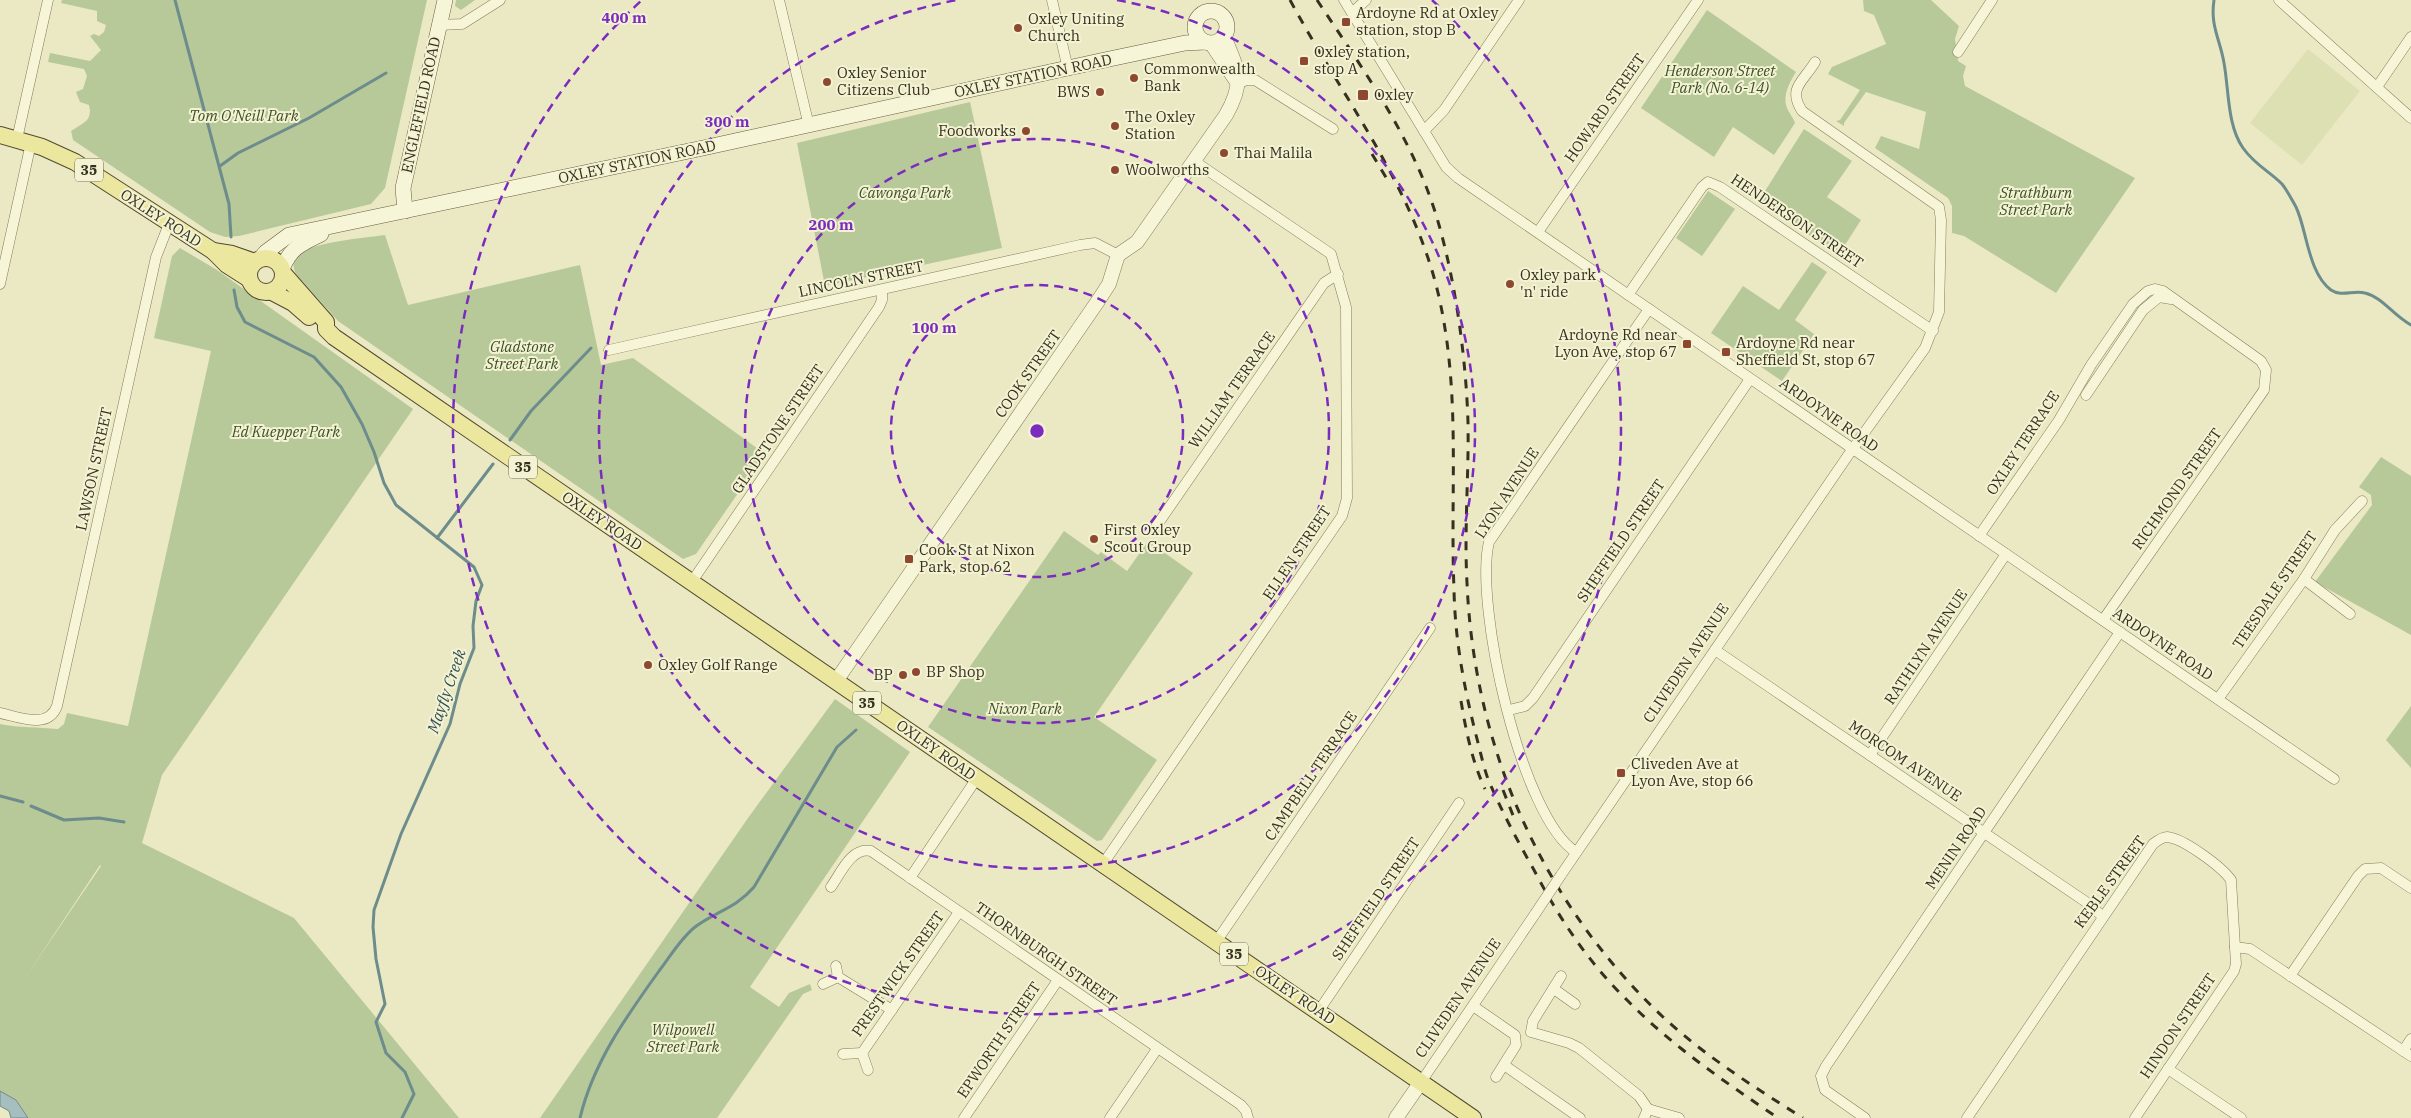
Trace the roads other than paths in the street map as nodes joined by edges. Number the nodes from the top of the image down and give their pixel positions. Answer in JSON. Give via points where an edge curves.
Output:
{"nodes":[{"id":1,"x":48,"y":0,"type":"edge"},
{"id":2,"x":445,"y":0,"type":"edge"},
{"id":3,"x":500,"y":0,"type":"edge"},
{"id":4,"x":779,"y":0,"type":"edge"},
{"id":5,"x":1052,"y":0,"type":"edge"},
{"id":6,"x":1202,"y":0,"type":"edge"},
{"id":7,"x":1344,"y":0,"type":"edge"},
{"id":8,"x":1366,"y":0,"type":"edge"},
{"id":9,"x":1519,"y":0,"type":"edge"},
{"id":10,"x":1698,"y":0,"type":"edge"},
{"id":11,"x":1992,"y":0,"type":"edge"},
{"id":12,"x":2280,"y":0,"type":"edge"},
{"id":13,"x":1217,"y":6,"type":"edge"},
{"id":14,"x":1352,"y":13,"type":"junction"},
{"id":15,"x":1197,"y":18,"type":"junction"},
{"id":16,"x":439,"y":25,"type":"junction"},
{"id":17,"x":2411,"y":37,"type":"edge"},
{"id":18,"x":1213,"y":40,"type":"junction"},
{"id":19,"x":1958,"y":52,"type":"dead end"},
{"id":20,"x":1141,"y":53,"type":"junction"},
{"id":21,"x":1815,"y":62,"type":"dead end"},
{"id":22,"x":1068,"y":69,"type":"junction"},
{"id":23,"x":1238,"y":84,"type":"junction"},
{"id":24,"x":2377,"y":87,"type":"junction"},
{"id":25,"x":2411,"y":118,"type":"edge"},
{"id":26,"x":809,"y":126,"type":"junction"},
{"id":27,"x":1333,"y":129,"type":"dead end"},
{"id":28,"x":1424,"y":130,"type":"junction"},
{"id":29,"x":0,"y":136,"type":"edge"},
{"id":30,"x":24,"y":141,"type":"junction"},
{"id":31,"x":1194,"y":161,"type":"junction"},
{"id":32,"x":406,"y":211,"type":"junction"},
{"id":33,"x":168,"y":224,"type":"junction"},
{"id":34,"x":339,"y":226,"type":"junction"},
{"id":35,"x":1538,"y":232,"type":"junction"},
{"id":36,"x":213,"y":251,"type":"junction"},
{"id":37,"x":1118,"y":255,"type":"junction"},
{"id":38,"x":257,"y":261,"type":"junction"},
{"id":39,"x":283,"y":271,"type":"junction"},
{"id":40,"x":1338,"y":274,"type":"junction"},
{"id":41,"x":249,"y":279,"type":"junction"},
{"id":42,"x":0,"y":284,"type":"edge"},
{"id":43,"x":882,"y":290,"type":"junction"},
{"id":44,"x":272,"y":292,"type":"junction"},
{"id":45,"x":1628,"y":295,"type":"junction"},
{"id":46,"x":2174,"y":300,"type":"junction"},
{"id":47,"x":1649,"y":309,"type":"junction"},
{"id":48,"x":326,"y":329,"type":"junction"},
{"id":49,"x":1933,"y":331,"type":"junction"},
{"id":50,"x":609,"y":350,"type":"dead end"},
{"id":51,"x":2091,"y":365,"type":"junction"},
{"id":52,"x":2266,"y":370,"type":"joint"},
{"id":53,"x":2100,"y":372,"type":"junction"},
{"id":54,"x":1750,"y":379,"type":"junction"},
{"id":55,"x":2086,"y":395,"type":"dead end"},
{"id":56,"x":1852,"y":450,"type":"junction"},
{"id":57,"x":2362,"y":501,"type":"dead end"},
{"id":58,"x":1155,"y":528,"type":"dead end"},
{"id":59,"x":1979,"y":536,"type":"junction"},
{"id":60,"x":2006,"y":554,"type":"junction"},
{"id":61,"x":2304,"y":579,"type":"junction"},
{"id":62,"x":691,"y":583,"type":"junction"},
{"id":63,"x":2350,"y":614,"type":"dead end"},
{"id":64,"x":2102,"y":620,"type":"junction"},
{"id":65,"x":1430,"y":628,"type":"dead end"},
{"id":66,"x":2120,"y":632,"type":"junction"},
{"id":67,"x":1715,"y":650,"type":"junction"},
{"id":68,"x":836,"y":681,"type":"junction"},
{"id":69,"x":2218,"y":699,"type":"junction"},
{"id":70,"x":1508,"y":710,"type":"junction"},
{"id":71,"x":0,"y":713,"type":"edge"},
{"id":72,"x":1870,"y":755,"type":"junction"},
{"id":73,"x":977,"y":778,"type":"junction"},
{"id":74,"x":2334,"y":779,"type":"dead end"},
{"id":75,"x":1459,"y":803,"type":"dead end"},
{"id":76,"x":1984,"y":833,"type":"junction"},
{"id":77,"x":1576,"y":852,"type":"junction"},
{"id":78,"x":1103,"y":864,"type":"junction"},
{"id":79,"x":910,"y":878,"type":"junction"},
{"id":80,"x":831,"y":887,"type":"dead end"},
{"id":81,"x":2411,"y":888,"type":"edge"},
{"id":82,"x":960,"y":912,"type":"junction"},
{"id":83,"x":2102,"y":916,"type":"junction"},
{"id":84,"x":1216,"y":942,"type":"junction"},
{"id":85,"x":2235,"y":947,"type":"junction"},
{"id":86,"x":836,"y":966,"type":"dead end"},
{"id":87,"x":1561,"y":976,"type":"dead end"},
{"id":88,"x":2290,"y":976,"type":"junction"},
{"id":89,"x":838,"y":977,"type":"junction"},
{"id":90,"x":1058,"y":980,"type":"junction"},
{"id":91,"x":823,"y":984,"type":"dead end"},
{"id":92,"x":1554,"y":989,"type":"junction"},
{"id":93,"x":1575,"y":1004,"type":"dead end"},
{"id":94,"x":1473,"y":1006,"type":"junction"},
{"id":95,"x":892,"y":1010,"type":"junction"},
{"id":96,"x":1318,"y":1012,"type":"junction"},
{"id":97,"x":1531,"y":1032,"type":"junction"},
{"id":98,"x":1515,"y":1035,"type":"junction"},
{"id":99,"x":2411,"y":1039,"type":"edge"},
{"id":100,"x":1157,"y":1049,"type":"junction"},
{"id":101,"x":862,"y":1053,"type":"junction"},
{"id":102,"x":2407,"y":1053,"type":"edge"},
{"id":103,"x":843,"y":1054,"type":"dead end"},
{"id":104,"x":1504,"y":1065,"type":"junction"},
{"id":105,"x":2168,"y":1068,"type":"junction"},
{"id":106,"x":868,"y":1070,"type":"dead end"},
{"id":107,"x":1496,"y":1077,"type":"dead end"},
{"id":108,"x":1420,"y":1082,"type":"junction"},
{"id":109,"x":1646,"y":1113,"type":"edge"},
{"id":110,"x":964,"y":1118,"type":"edge"},
{"id":111,"x":1110,"y":1118,"type":"edge"},
{"id":112,"x":1248,"y":1118,"type":"edge"},
{"id":113,"x":1396,"y":1118,"type":"edge"},
{"id":114,"x":1473,"y":1118,"type":"edge"},
{"id":115,"x":1580,"y":1118,"type":"edge"},
{"id":116,"x":1679,"y":1118,"type":"edge"},
{"id":117,"x":1865,"y":1118,"type":"edge"},
{"id":118,"x":1967,"y":1118,"type":"edge"},
{"id":119,"x":2134,"y":1118,"type":"edge"},
{"id":120,"x":2241,"y":1118,"type":"edge"}],
"edges":[{"from":1,"to":30,"type":"street"},
{"from":2,"to":16,"type":"main road","name":"ENGLEFIELD ROAD"},
{"from":3,"to":16,"type":"street","via":[[462,24]]},
{"from":4,"to":26,"type":"street"},
{"from":5,"to":22,"type":"street"},
{"from":6,"to":15,"type":"main road"},
{"from":7,"to":14,"type":"street","name":"ARDOYNE ROAD"},
{"from":8,"to":14,"type":"street"},
{"from":9,"to":28,"type":"street","via":[[1444,110]]},
{"from":10,"to":35,"type":"street","name":"HOWARD STREET"},
{"from":11,"to":19,"type":"street"},
{"from":12,"to":24,"type":"street"},
{"from":13,"to":15,"type":"main road"},
{"from":13,"to":18,"type":"main road","via":[[1227,26]]},
{"from":14,"to":28,"type":"street","name":"ARDOYNE ROAD"},
{"from":15,"to":18,"type":"main road","via":[[1197,36]]},
{"from":15,"to":20,"type":"main road","name":"OXLEY STATION ROAD","via":[[1176,38]]},
{"from":16,"to":32,"type":"main road","name":"ENGLEFIELD ROAD","via":[[403,188]]},
{"from":17,"to":24,"type":"street"},
{"from":18,"to":20,"type":"main road","name":"OXLEY STATION ROAD"},
{"from":18,"to":23,"type":"street","via":[[1237,64]]},
{"from":20,"to":22,"type":"main road","name":"OXLEY STATION ROAD"},
{"from":21,"to":49,"type":"street","name":"CLIVEDEN AVENUE","via":[[1796,89],[1795,98],[1802,111],[1939,206],[1939,312]]},
{"from":22,"to":26,"type":"main road","name":"OXLEY STATION ROAD"},
{"from":23,"to":27,"type":"street","via":[[1256,80]]},
{"from":23,"to":31,"type":"street","via":[[1232,105]]},
{"from":24,"to":25,"type":"street"},
{"from":26,"to":32,"type":"main road","name":"OXLEY STATION ROAD"},
{"from":28,"to":35,"type":"street","name":"ARDOYNE ROAD","via":[[1446,167],[1458,178]]},
{"from":29,"to":30,"type":"main road","name":"OXLEY ROAD","number":"35"},
{"from":30,"to":33,"type":"main road","name":"OXLEY ROAD","number":"35","via":[[75,162]]},
{"from":30,"to":42,"type":"street"},
{"from":31,"to":37,"type":"street","via":[[1137,242]]},
{"from":31,"to":40,"type":"street","name":"ELLEN STREET","via":[[1332,254]]},
{"from":32,"to":34,"type":"main road","name":"OXLEY STATION ROAD"},
{"from":33,"to":36,"type":"main road","name":"OXLEY ROAD","number":"35"},
{"from":33,"to":71,"type":"street","name":"LAWSON STREET","via":[[156,257],[58,706],[48,718],[30,719]]},
{"from":34,"to":38,"type":"main road","name":"OXLEY STATION ROAD","via":[[288,235]]},
{"from":34,"to":39,"type":"main road","name":"OXLEY STATION ROAD","via":[[296,246]]},
{"from":35,"to":45,"type":"street","name":"ARDOYNE ROAD"},
{"from":36,"to":38,"type":"main road","name":"OXLEY ROAD","number":"35"},
{"from":36,"to":41,"type":"main road","name":"OXLEY ROAD","number":"35"},
{"from":37,"to":43,"type":"street","name":"LINCOLN STREET","via":[[1095,243],[1080,245]]},
{"from":37,"to":68,"type":"street","name":"COOK STREET","via":[[1109,284],[1098,302]]},
{"from":38,"to":39,"type":"main road","number":"35","via":[[273,260]]},
{"from":38,"to":41,"type":"main road"},
{"from":39,"to":44,"type":"main road","via":[[281,284]]},
{"from":39,"to":48,"type":"main road","name":"OXLEY ROAD","number":"35","via":[[326,322]]},
{"from":40,"to":58,"type":"street","name":"WILLIAM TERRACE","via":[[1324,282]]},
{"from":40,"to":78,"type":"street","name":"ELLEN STREET","via":[[1346,307],[1345,507]]},
{"from":41,"to":44,"type":"main road","number":"35","via":[[260,292]]},
{"from":43,"to":50,"type":"street","name":"LINCOLN STREET"},
{"from":43,"to":62,"type":"street","name":"GLADSTONE STREET","via":[[879,307]]},
{"from":44,"to":48,"type":"main road","name":"OXLEY ROAD","number":"35","via":[[302,309],[319,328]]},
{"from":45,"to":47,"type":"street","name":"ARDOYNE ROAD"},
{"from":45,"to":49,"type":"street","name":"HENDERSON STREET","via":[[1702,187],[1712,182]]},
{"from":46,"to":51,"type":"street","name":"OXLEY TERRACE","via":[[2155,289],[2137,298]]},
{"from":46,"to":52,"type":"street","name":"OXLEY TERRACE","via":[[2261,361]]},
{"from":46,"to":53,"type":"street","via":[[2159,297],[2152,301]]},
{"from":47,"to":54,"type":"street","name":"ARDOYNE ROAD"},
{"from":47,"to":70,"type":"street","name":"LYON AVENUE","via":[[1489,542],[1486,557],[1490,632]]},
{"from":48,"to":62,"type":"main road","name":"OXLEY ROAD","number":"35","via":[[347,347]]},
{"from":49,"to":56,"type":"street","name":"CLIVEDEN AVENUE","via":[[1925,348]]},
{"from":51,"to":53,"type":"street"},
{"from":51,"to":59,"type":"street","name":"OXLEY TERRACE","via":[[2059,420]]},
{"from":52,"to":64,"type":"street","name":"RICHMOND STREET","via":[[2264,390]]},
{"from":53,"to":55,"type":"street"},
{"from":54,"to":56,"type":"street","name":"ARDOYNE ROAD"},
{"from":54,"to":70,"type":"street","name":"SHEFFIELD STREET","via":[[1533,698],[1525,706]]},
{"from":56,"to":59,"type":"street","name":"ARDOYNE ROAD"},
{"from":56,"to":67,"type":"street","name":"CLIVEDEN AVENUE"},
{"from":57,"to":61,"type":"street","name":"TEESDALE STREET","via":[[2335,530]]},
{"from":59,"to":60,"type":"street","name":"ARDOYNE ROAD"},
{"from":60,"to":64,"type":"street","name":"ARDOYNE ROAD"},
{"from":60,"to":72,"type":"street","name":"RATHLYN AVENUE"},
{"from":61,"to":63,"type":"street"},
{"from":61,"to":69,"type":"street","name":"TEESDALE STREET"},
{"from":62,"to":68,"type":"main road","name":"OXLEY ROAD","number":"35"},
{"from":64,"to":66,"type":"street","name":"ARDOYNE ROAD"},
{"from":65,"to":84,"type":"street","name":"CAMPBELL TERRACE"},
{"from":66,"to":69,"type":"street","name":"ARDOYNE ROAD"},
{"from":66,"to":76,"type":"street","name":"MENIN ROAD"},
{"from":67,"to":72,"type":"street","name":"MORCOM AVENUE"},
{"from":67,"to":77,"type":"street","name":"CLIVEDEN AVENUE"},
{"from":68,"to":73,"type":"main road","name":"OXLEY ROAD","number":"35"},
{"from":69,"to":74,"type":"street","name":"ARDOYNE ROAD"},
{"from":70,"to":77,"type":"street","name":"LYON AVENUE","via":[[1532,786],[1558,837]]},
{"from":72,"to":76,"type":"street","name":"MORCOM AVENUE"},
{"from":73,"to":78,"type":"main road","name":"OXLEY ROAD","number":"35"},
{"from":73,"to":79,"type":"street"},
{"from":75,"to":96,"type":"street","name":"SHEFFIELD STREET"},
{"from":76,"to":83,"type":"street","name":"MORCOM AVENUE"},
{"from":76,"to":117,"type":"street","name":"MENIN ROAD","via":[[1821,1076],[1825,1090]]},
{"from":77,"to":94,"type":"street","name":"CLIVEDEN AVENUE","bridge":true},
{"from":78,"to":84,"type":"main road","name":"OXLEY ROAD","number":"35"},
{"from":79,"to":80,"type":"street","name":"THORNBURGH STREET","via":[[862,849],[854,853]]},
{"from":79,"to":82,"type":"street","name":"THORNBURGH STREET"},
{"from":81,"to":88,"type":"street","via":[[2381,868],[2365,869]]},
{"from":82,"to":90,"type":"street","name":"THORNBURGH STREET"},
{"from":82,"to":95,"type":"street","name":"PRESTWICK STREET"},
{"from":83,"to":85,"type":"street","name":"KEBLE STREET","via":[[2153,844],[2169,837],[2214,863],[2231,880]]},
{"from":83,"to":118,"type":"street","name":"KEBLE STREET"},
{"from":84,"to":96,"type":"main road","name":"OXLEY ROAD","number":"35"},
{"from":85,"to":88,"type":"street","via":[[2250,949]]},
{"from":85,"to":105,"type":"street","name":"HINDON STREET","via":[[2234,971]]},
{"from":86,"to":89,"type":"street"},
{"from":87,"to":92,"type":"street"},
{"from":88,"to":102,"type":"street"},
{"from":89,"to":91,"type":"street"},
{"from":89,"to":95,"type":"street"},
{"from":90,"to":100,"type":"street","name":"THORNBURGH STREET"},
{"from":90,"to":110,"type":"street","name":"EPWORTH STREET"},
{"from":92,"to":93,"type":"street"},
{"from":92,"to":97,"type":"street","via":[[1533,1020]]},
{"from":94,"to":98,"type":"street"},
{"from":94,"to":108,"type":"street","name":"CLIVEDEN AVENUE"},
{"from":95,"to":101,"type":"street","name":"PRESTWICK STREET"},
{"from":96,"to":108,"type":"main road","name":"OXLEY ROAD","number":"35"},
{"from":97,"to":98,"type":"street"},
{"from":97,"to":109,"type":"street","via":[[1579,1048],[1639,1096]]},
{"from":98,"to":104,"type":"street","via":[[1516,1045]]},
{"from":99,"to":102,"type":"street"},
{"from":100,"to":111,"type":"street"},
{"from":100,"to":112,"type":"street","name":"THORNBURGH STREET","via":[[1241,1105]]},
{"from":101,"to":103,"type":"street","name":"PRESTWICK STREET"},
{"from":101,"to":106,"type":"street","name":"PRESTWICK STREET"},
{"from":104,"to":107,"type":"street"},
{"from":104,"to":115,"type":"street"},
{"from":105,"to":119,"type":"street","name":"HINDON STREET"},
{"from":105,"to":120,"type":"street"},
{"from":108,"to":113,"type":"street","name":"CLIVEDEN AVENUE"},
{"from":108,"to":114,"type":"main road","name":"OXLEY ROAD","number":"35"},
{"from":109,"to":116,"type":"street"}]}
